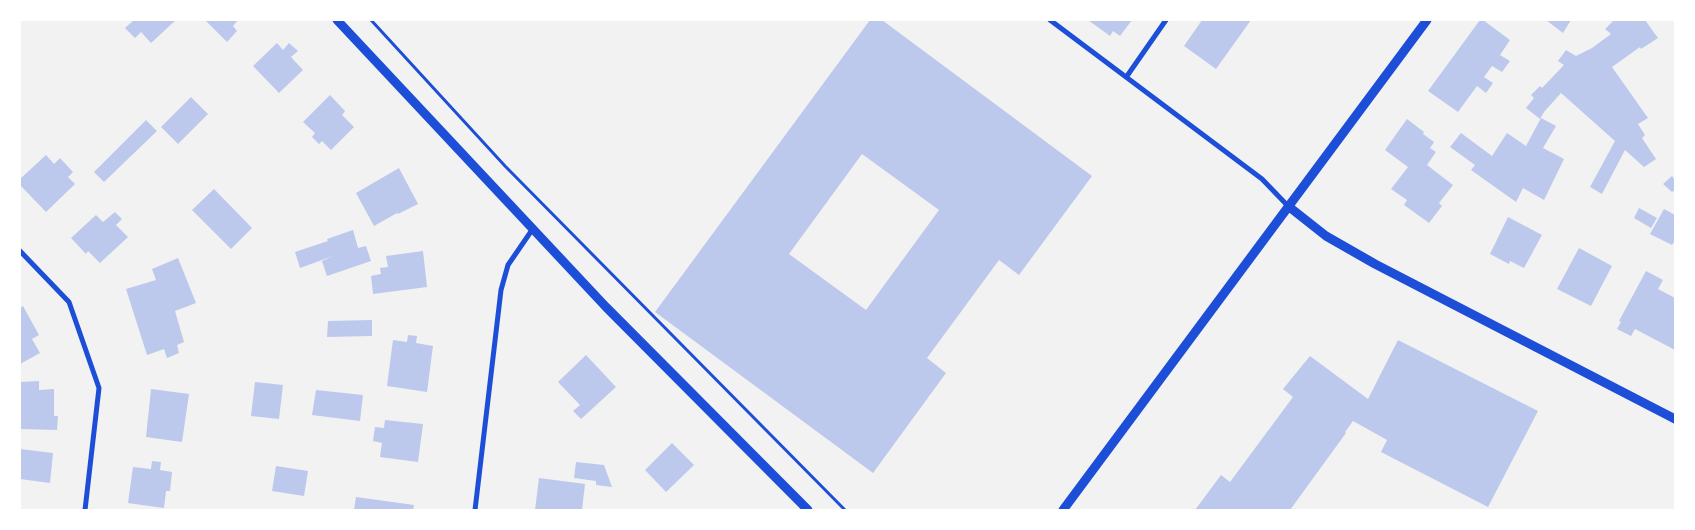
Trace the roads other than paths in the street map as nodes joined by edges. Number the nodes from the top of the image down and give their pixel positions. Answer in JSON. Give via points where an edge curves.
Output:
{"nodes":[{"id":1,"x":337,"y":20,"type":"edge"},
{"id":2,"x":1050,"y":20,"type":"edge"},
{"id":3,"x":1166,"y":20,"type":"edge"},
{"id":4,"x":1427,"y":20,"type":"edge"},
{"id":5,"x":1126,"y":76,"type":"junction"},
{"id":6,"x":1288,"y":206,"type":"junction"},
{"id":7,"x":532,"y":230,"type":"junction"},
{"id":8,"x":20,"y":251,"type":"edge"},
{"id":9,"x":1675,"y":419,"type":"edge"},
{"id":10,"x":85,"y":510,"type":"edge"},
{"id":11,"x":475,"y":510,"type":"edge"},
{"id":12,"x":808,"y":510,"type":"edge"},
{"id":13,"x":1063,"y":510,"type":"edge"}],
"edges":[{"from":1,"to":7,"type":"street"},
{"from":2,"to":5,"type":"street"},
{"from":3,"to":5,"type":"street"},
{"from":4,"to":6,"type":"street"},
{"from":5,"to":6,"type":"street","via":[[1262,179]]},
{"from":6,"to":9,"type":"street","via":[[1326,236],[1375,264]]},
{"from":6,"to":13,"type":"street"},
{"from":7,"to":11,"type":"street","via":[[508,265],[501,290]]},
{"from":7,"to":12,"type":"street"},
{"from":8,"to":10,"type":"street","via":[[69,302],[99,388]]}]}
